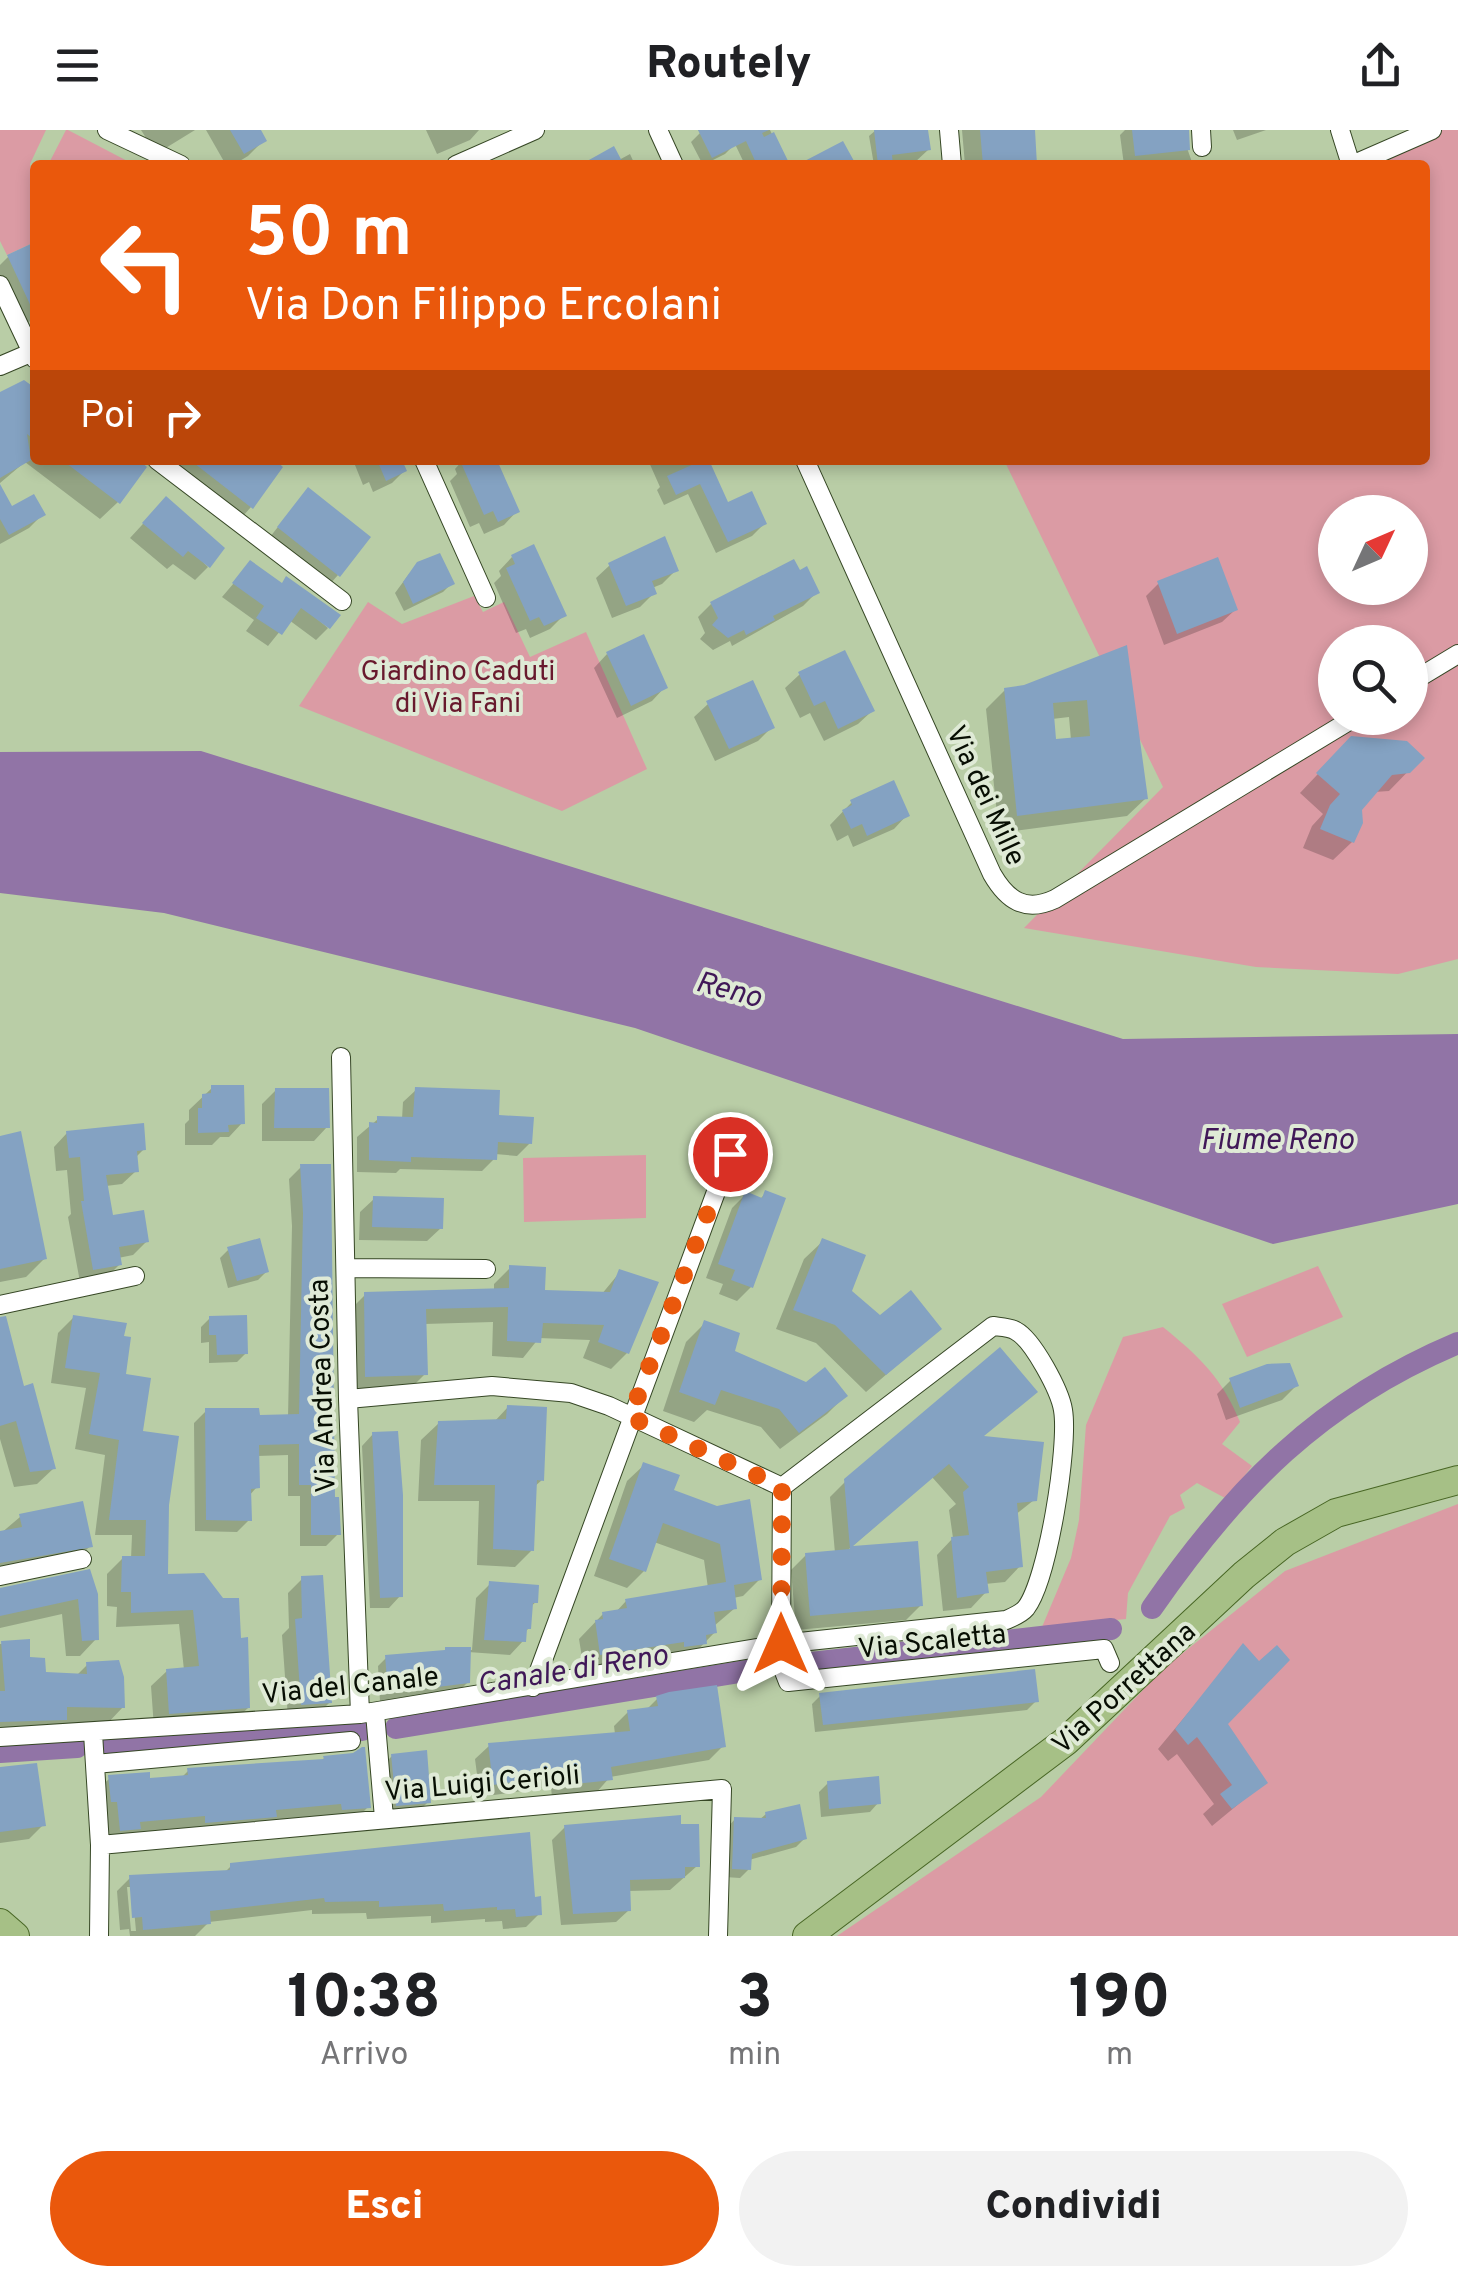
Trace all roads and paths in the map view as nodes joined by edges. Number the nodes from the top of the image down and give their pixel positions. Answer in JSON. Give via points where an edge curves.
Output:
{"nodes":[{"id":1,"x":107,"y":130,"type":"edge"},
{"id":2,"x":535,"y":130,"type":"edge"},
{"id":3,"x":658,"y":130,"type":"edge"},
{"id":4,"x":949,"y":130,"type":"edge"},
{"id":5,"x":1340,"y":130,"type":"edge"},
{"id":6,"x":1432,"y":130,"type":"edge"},
{"id":7,"x":170,"y":160,"type":"edge"},
{"id":8,"x":467,"y":160,"type":"edge"},
{"id":9,"x":672,"y":160,"type":"edge"},
{"id":10,"x":952,"y":160,"type":"edge"},
{"id":11,"x":1349,"y":160,"type":"edge"},
{"id":12,"x":1363,"y":160,"type":"edge"},
{"id":13,"x":0,"y":285,"type":"edge"},
{"id":14,"x":30,"y":347,"type":"edge"},
{"id":15,"x":30,"y":356,"type":"edge"},
{"id":16,"x":0,"y":366,"type":"edge"},
{"id":17,"x":164,"y":465,"type":"edge"},
{"id":18,"x":426,"y":465,"type":"edge"},
{"id":19,"x":807,"y":465,"type":"edge"},
{"id":20,"x":486,"y":598,"type":"dead end"},
{"id":21,"x":342,"y":601,"type":"dead end"},
{"id":22,"x":1458,"y":654,"type":"edge"},
{"id":23,"x":1428,"y":672,"type":"edge"},
{"id":24,"x":1325,"y":735,"type":"edge"},
{"id":25,"x":341,"y":1057,"type":"dead end"},
{"id":26,"x":730,"y":1154,"type":"dead end"},
{"id":27,"x":346,"y":1268,"type":"junction"},
{"id":28,"x":486,"y":1269,"type":"dead end"},
{"id":29,"x":135,"y":1276,"type":"dead end"},
{"id":30,"x":0,"y":1305,"type":"edge"},
{"id":31,"x":348,"y":1398,"type":"junction"},
{"id":32,"x":630,"y":1417,"type":"junction"},
{"id":33,"x":1458,"y":1480,"type":"edge"},
{"id":34,"x":782,"y":1487,"type":"junction"},
{"id":35,"x":82,"y":1559,"type":"dead end"},
{"id":36,"x":0,"y":1576,"type":"edge"},
{"id":37,"x":778,"y":1645,"type":"junction"},
{"id":38,"x":1110,"y":1663,"type":"dead end"},
{"id":39,"x":533,"y":1687,"type":"junction"},
{"id":40,"x":368,"y":1714,"type":"junction"},
{"id":41,"x":93,"y":1733,"type":"junction"},
{"id":42,"x":0,"y":1737,"type":"edge"},
{"id":43,"x":352,"y":1741,"type":"dead end"},
{"id":44,"x":95,"y":1764,"type":"junction"},
{"id":45,"x":384,"y":1818,"type":"junction"},
{"id":46,"x":100,"y":1845,"type":"junction"},
{"id":47,"x":0,"y":1923,"type":"edge"},
{"id":48,"x":14,"y":1936,"type":"edge"},
{"id":49,"x":99,"y":1936,"type":"edge"},
{"id":50,"x":718,"y":1936,"type":"edge"},
{"id":51,"x":806,"y":1936,"type":"edge"}],
"edges":[{"from":1,"to":7,"type":"street"},
{"from":2,"to":8,"type":"street"},
{"from":3,"to":9,"type":"street"},
{"from":4,"to":10,"type":"street"},
{"from":5,"to":11,"type":"street"},
{"from":6,"to":12,"type":"street"},
{"from":13,"to":14,"type":"street"},
{"from":15,"to":16,"type":"street"},
{"from":17,"to":21,"type":"street"},
{"from":18,"to":20,"type":"street"},
{"from":19,"to":24,"type":"street","name":"Via dei Mille","via":[[992,874],[1012,900],[1048,902]]},
{"from":22,"to":23,"type":"street"},
{"from":25,"to":27,"type":"street","name":"Via Andrea Costa"},
{"from":26,"to":32,"type":"street"},
{"from":27,"to":28,"type":"street"},
{"from":27,"to":31,"type":"street","name":"Via Andrea Costa"},
{"from":29,"to":30,"type":"street"},
{"from":31,"to":32,"type":"street","via":[[492,1386],[571,1394]]},
{"from":31,"to":40,"type":"street","name":"Via Andrea Costa"},
{"from":32,"to":34,"type":"street"},
{"from":32,"to":39,"type":"street"},
{"from":33,"to":51,"type":"main road","name":"Via Porrettana","via":[[1336,1513],[1285,1542],[1066,1740]]},
{"from":34,"to":37,"type":"street"},
{"from":34,"to":37,"type":"street","name":"Via del Canale","via":[[993,1326],[1026,1340],[1064,1412],[1048,1554],[1025,1608],[1006,1620]]},
{"from":35,"to":36,"type":"street"},
{"from":37,"to":38,"type":"street","name":"Via Scaletta","via":[[788,1682],[1104,1649]]},
{"from":37,"to":39,"type":"street","name":"Via del Canale"},
{"from":39,"to":40,"type":"street","name":"Via del Canale"},
{"from":40,"to":41,"type":"street","name":"Via del Canale"},
{"from":40,"to":45,"type":"street","name":"Via Andrea Costa"},
{"from":41,"to":42,"type":"street","name":"Via del Canale"},
{"from":41,"to":44,"type":"street"},
{"from":43,"to":44,"type":"street"},
{"from":44,"to":46,"type":"street"},
{"from":45,"to":46,"type":"street","name":"Via Luigi Cerioli"},
{"from":45,"to":50,"type":"street","name":"Via Luigi Cerioli","via":[[722,1789]]},
{"from":46,"to":49,"type":"street"},
{"from":47,"to":48,"type":"main road"}]}
